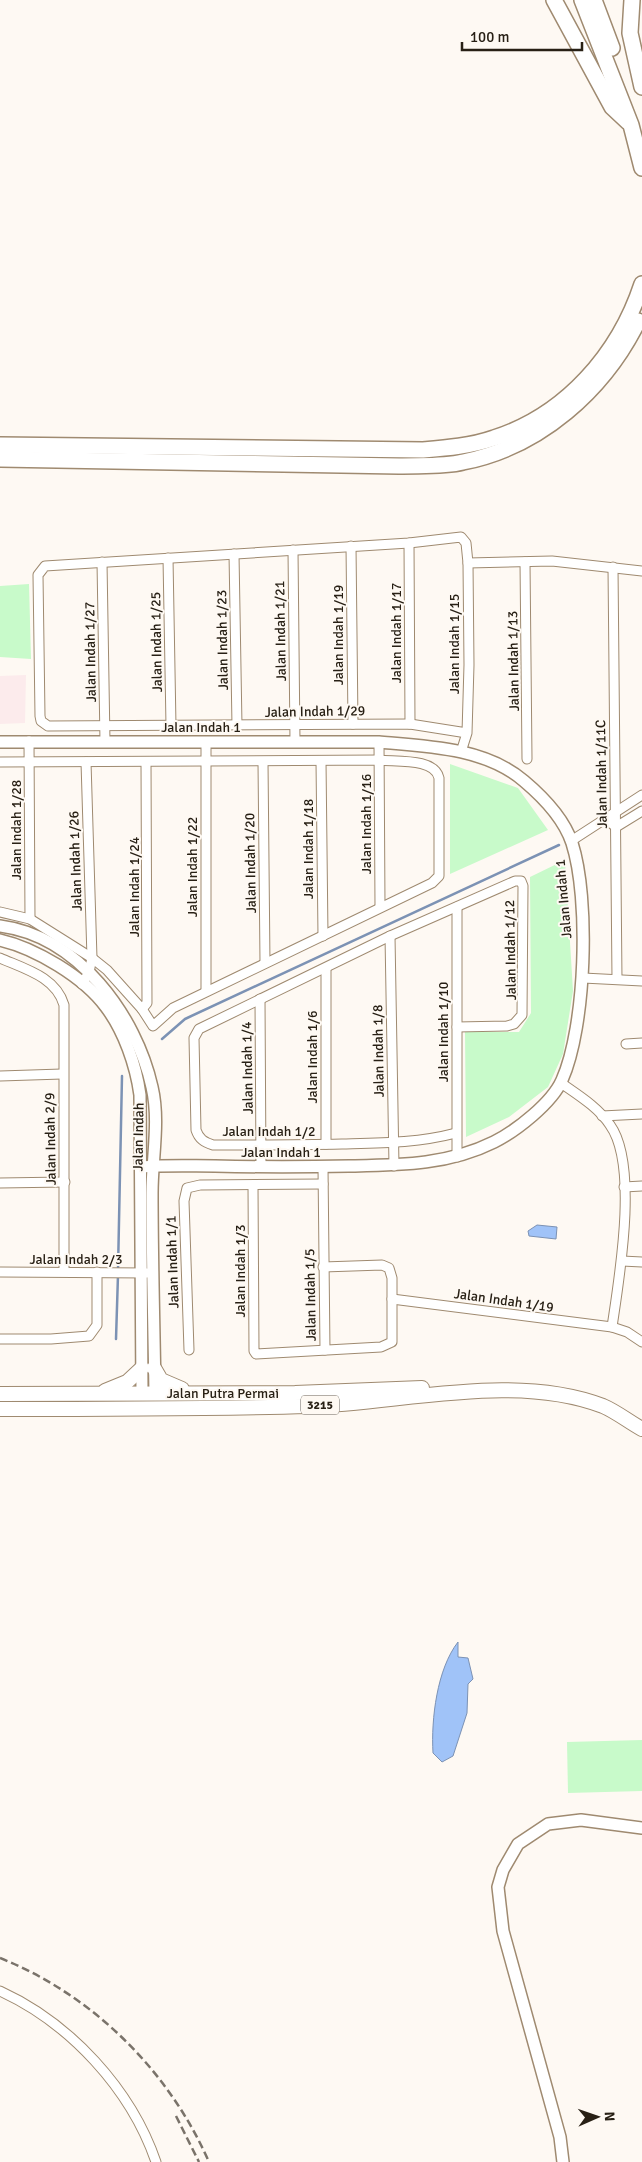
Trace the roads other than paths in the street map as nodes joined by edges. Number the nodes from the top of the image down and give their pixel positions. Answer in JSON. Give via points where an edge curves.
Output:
{"nodes":[{"id":1,"x":554,"y":0,"type":"edge"},
{"id":2,"x":582,"y":0,"type":"edge"},
{"id":3,"x":594,"y":0,"type":"edge"},
{"id":4,"x":632,"y":0,"type":"edge"},
{"id":5,"x":642,"y":87,"type":"edge"},
{"id":6,"x":636,"y":128,"type":"edge"},
{"id":7,"x":642,"y":168,"type":"edge"},
{"id":8,"x":642,"y":284,"type":"edge"},
{"id":9,"x":642,"y":313,"type":"edge"},
{"id":10,"x":0,"y":445,"type":"edge"},
{"id":11,"x":0,"y":459,"type":"edge"},
{"id":12,"x":409,"y":543,"type":"junction"},
{"id":13,"x":351,"y":546,"type":"junction"},
{"id":14,"x":293,"y":550,"type":"junction"},
{"id":15,"x":234,"y":554,"type":"junction"},
{"id":16,"x":168,"y":558,"type":"junction"},
{"id":17,"x":102,"y":562,"type":"junction"},
{"id":18,"x":525,"y":562,"type":"junction"},
{"id":19,"x":468,"y":563,"type":"junction"},
{"id":20,"x":613,"y":568,"type":"junction"},
{"id":21,"x":642,"y":570,"type":"edge"},
{"id":22,"x":353,"y":724,"type":"junction"},
{"id":23,"x":410,"y":724,"type":"junction"},
{"id":24,"x":295,"y":725,"type":"junction"},
{"id":25,"x":171,"y":726,"type":"junction"},
{"id":26,"x":237,"y":726,"type":"junction"},
{"id":27,"x":105,"y":727,"type":"junction"},
{"id":28,"x":467,"y":733,"type":"junction"},
{"id":29,"x":29,"y":741,"type":"junction"},
{"id":30,"x":0,"y":742,"type":"edge"},
{"id":31,"x":105,"y":742,"type":"junction"},
{"id":32,"x":295,"y":742,"type":"junction"},
{"id":33,"x":379,"y":742,"type":"junction"},
{"id":34,"x":206,"y":743,"type":"junction"},
{"id":35,"x":461,"y":752,"type":"junction"},
{"id":36,"x":527,"y":759,"type":"dead end"},
{"id":37,"x":379,"y":760,"type":"junction"},
{"id":38,"x":321,"y":761,"type":"junction"},
{"id":39,"x":0,"y":762,"type":"edge"},
{"id":40,"x":29,"y":762,"type":"junction"},
{"id":41,"x":86,"y":762,"type":"junction"},
{"id":42,"x":146,"y":762,"type":"junction"},
{"id":43,"x":263,"y":762,"type":"junction"},
{"id":44,"x":206,"y":763,"type":"junction"},
{"id":45,"x":642,"y":795,"type":"edge"},
{"id":46,"x":642,"y":811,"type":"edge"},
{"id":47,"x":614,"y":812,"type":"junction"},
{"id":48,"x":604,"y":819,"type":"junction"},
{"id":49,"x":616,"y":827,"type":"junction"},
{"id":50,"x":572,"y":841,"type":"junction"},
{"id":51,"x":380,"y":906,"type":"junction"},
{"id":52,"x":457,"y":907,"type":"junction"},
{"id":53,"x":0,"y":912,"type":"edge"},
{"id":54,"x":30,"y":920,"type":"junction"},
{"id":55,"x":0,"y":926,"type":"edge"},
{"id":56,"x":323,"y":936,"type":"junction"},
{"id":57,"x":390,"y":936,"type":"junction"},
{"id":58,"x":0,"y":942,"type":"edge"},
{"id":59,"x":0,"y":958,"type":"edge"},
{"id":60,"x":92,"y":958,"type":"junction"},
{"id":61,"x":265,"y":963,"type":"junction"},
{"id":62,"x":326,"y":969,"type":"junction"},
{"id":63,"x":89,"y":972,"type":"junction"},
{"id":64,"x":583,"y":978,"type":"junction"},
{"id":65,"x":617,"y":979,"type":"junction"},
{"id":66,"x":642,"y":981,"type":"edge"},
{"id":67,"x":82,"y":984,"type":"junction"},
{"id":68,"x":206,"y":991,"type":"junction"},
{"id":69,"x":260,"y":999,"type":"junction"},
{"id":70,"x":142,"y":1009,"type":"junction"},
{"id":71,"x":457,"y":1027,"type":"junction"},
{"id":72,"x":642,"y":1043,"type":"edge"},
{"id":73,"x":626,"y":1044,"type":"dead end"},
{"id":74,"x":62,"y":1074,"type":"junction"},
{"id":75,"x":0,"y":1076,"type":"edge"},
{"id":76,"x":561,"y":1082,"type":"junction"},
{"id":77,"x":639,"y":1114,"type":"edge"},
{"id":78,"x":602,"y":1116,"type":"junction"},
{"id":79,"x":610,"y":1125,"type":"junction"},
{"id":80,"x":456,"y":1133,"type":"junction"},
{"id":81,"x":326,"y":1144,"type":"junction"},
{"id":82,"x":393,"y":1144,"type":"junction"},
{"id":83,"x":262,"y":1146,"type":"junction"},
{"id":84,"x":457,"y":1157,"type":"junction"},
{"id":85,"x":153,"y":1166,"type":"junction"},
{"id":86,"x":394,"y":1166,"type":"junction"},
{"id":87,"x":140,"y":1167,"type":"junction"},
{"id":88,"x":261,"y":1167,"type":"junction"},
{"id":89,"x":322,"y":1167,"type":"junction"},
{"id":90,"x":65,"y":1182,"type":"junction"},
{"id":91,"x":0,"y":1183,"type":"edge"},
{"id":92,"x":323,"y":1184,"type":"junction"},
{"id":93,"x":253,"y":1185,"type":"junction"},
{"id":94,"x":642,"y":1186,"type":"edge"},
{"id":95,"x":624,"y":1187,"type":"junction"},
{"id":96,"x":622,"y":1261,"type":"junction"},
{"id":97,"x":642,"y":1262,"type":"edge"},
{"id":98,"x":323,"y":1267,"type":"junction"},
{"id":99,"x":64,"y":1271,"type":"junction"},
{"id":100,"x":0,"y":1272,"type":"edge"},
{"id":101,"x":97,"y":1272,"type":"junction"},
{"id":102,"x":147,"y":1273,"type":"junction"},
{"id":103,"x":392,"y":1299,"type":"junction"},
{"id":104,"x":612,"y":1327,"type":"junction"},
{"id":105,"x":0,"y":1339,"type":"edge"},
{"id":106,"x":642,"y":1342,"type":"edge"},
{"id":107,"x":189,"y":1350,"type":"dead end"},
{"id":108,"x":325,"y":1350,"type":"junction"},
{"id":109,"x":148,"y":1368,"type":"junction"},
{"id":110,"x":198,"y":1392,"type":"junction"},
{"id":111,"x":444,"y":1393,"type":"junction"},
{"id":112,"x":0,"y":1394,"type":"edge"},
{"id":113,"x":92,"y":1395,"type":"junction"},
{"id":114,"x":149,"y":1395,"type":"junction"},
{"id":115,"x":110,"y":1408,"type":"junction"},
{"id":116,"x":194,"y":1408,"type":"junction"},
{"id":117,"x":0,"y":1409,"type":"edge"},
{"id":118,"x":642,"y":1429,"type":"edge"},
{"id":119,"x":642,"y":1823,"type":"edge"},
{"id":120,"x":625,"y":1826,"type":"junction"},
{"id":121,"x":642,"y":1828,"type":"edge"},
{"id":122,"x":0,"y":1991,"type":"edge"},
{"id":123,"x":156,"y":2162,"type":"edge"},
{"id":124,"x":563,"y":2162,"type":"edge"}],
"edges":[{"from":1,"to":6,"type":"highway","via":[[612,107]]},
{"from":2,"to":6,"type":"highway"},
{"from":3,"to":6,"type":"highway"},
{"from":4,"to":5,"type":"highway","via":[[630,33]]},
{"from":6,"to":7,"type":"highway"},
{"from":8,"to":10,"type":"highway","via":[[624,327],[590,377],[557,406],[526,425],[494,438],[423,450],[378,451]]},
{"from":9,"to":11,"type":"highway","via":[[617,359],[582,399],[535,434],[462,463],[399,466]]},
{"from":12,"to":13,"type":"street"},
{"from":12,"to":19,"type":"street","name":"Jalan Indah 1/15","via":[[461,537],[466,543]]},
{"from":12,"to":23,"type":"street","name":"Jalan Indah 1/17"},
{"from":13,"to":14,"type":"street"},
{"from":13,"to":22,"type":"street","name":"Jalan Indah 1/19"},
{"from":14,"to":15,"type":"street"},
{"from":14,"to":24,"type":"street","name":"Jalan Indah 1/21"},
{"from":15,"to":16,"type":"street"},
{"from":15,"to":26,"type":"street","name":"Jalan Indah 1/23"},
{"from":16,"to":17,"type":"street"},
{"from":16,"to":25,"type":"street","name":"Jalan Indah 1/25"},
{"from":17,"to":27,"type":"street","name":"Jalan Indah 1/27"},
{"from":17,"to":27,"type":"street","name":"Jalan Indah 1/29","via":[[45,566],[38,575],[41,721],[48,726]]},
{"from":18,"to":19,"type":"street"},
{"from":18,"to":20,"type":"street","via":[[552,561]]},
{"from":18,"to":36,"type":"street","name":"Jalan Indah 1/13"},
{"from":19,"to":28,"type":"street","name":"Jalan Indah 1/15"},
{"from":20,"to":21,"type":"street"},
{"from":20,"to":47,"type":"street","name":"Jalan Indah 1/11C"},
{"from":22,"to":23,"type":"street","name":"Jalan Indah 1/29"},
{"from":22,"to":24,"type":"street","name":"Jalan Indah 1/29"},
{"from":23,"to":28,"type":"street","name":"Jalan Indah 1/29"},
{"from":24,"to":26,"type":"street","name":"Jalan Indah 1/29"},
{"from":24,"to":32,"type":"street","name":"Jalan Indah 1/21"},
{"from":25,"to":26,"type":"street","name":"Jalan Indah 1/29"},
{"from":25,"to":27,"type":"street","name":"Jalan Indah 1/29"},
{"from":27,"to":31,"type":"street","name":"Jalan Indah 1/27"},
{"from":28,"to":35,"type":"street","name":"Jalan Indah 1/15"},
{"from":29,"to":30,"type":"street","name":"Jalan Indah 1"},
{"from":29,"to":31,"type":"street","name":"Jalan Indah 1"},
{"from":29,"to":40,"type":"street","name":"Jalan Indah 1/28"},
{"from":31,"to":34,"type":"street","name":"Jalan Indah 1"},
{"from":32,"to":33,"type":"street","name":"Jalan Indah 1"},
{"from":32,"to":34,"type":"street","name":"Jalan Indah 1"},
{"from":33,"to":35,"type":"street","name":"Jalan Indah 1"},
{"from":33,"to":37,"type":"street","name":"Jalan Indah 1/16"},
{"from":34,"to":44,"type":"street","name":"Jalan Indah 1/22"},
{"from":35,"to":50,"type":"street","name":"Jalan Indah 1","via":[[522,779],[554,811]]},
{"from":37,"to":38,"type":"street"},
{"from":37,"to":51,"type":"street","name":"Jalan Indah 1/16"},
{"from":37,"to":51,"type":"street","via":[[429,764],[436,769],[439,778],[437,880]]},
{"from":38,"to":43,"type":"street"},
{"from":38,"to":56,"type":"street","name":"Jalan Indah 1/18"},
{"from":39,"to":40,"type":"street"},
{"from":40,"to":41,"type":"street"},
{"from":40,"to":54,"type":"street","name":"Jalan Indah 1/28"},
{"from":41,"to":42,"type":"street"},
{"from":41,"to":60,"type":"street","name":"Jalan Indah 1/26"},
{"from":42,"to":44,"type":"street"},
{"from":42,"to":70,"type":"street","name":"Jalan Indah 1/24","via":[[147,1003]]},
{"from":43,"to":44,"type":"street"},
{"from":43,"to":61,"type":"street","name":"Jalan Indah 1/20"},
{"from":44,"to":68,"type":"street","name":"Jalan Indah 1/22"},
{"from":45,"to":47,"type":"street"},
{"from":46,"to":49,"type":"street"},
{"from":47,"to":48,"type":"street"},
{"from":47,"to":49,"type":"street","name":"Jalan Indah 1/11C"},
{"from":48,"to":49,"type":"street"},
{"from":48,"to":50,"type":"street"},
{"from":49,"to":65,"type":"street","name":"Jalan Indah 1/11C"},
{"from":50,"to":64,"type":"street","name":"Jalan Indah 1","via":[[580,890]]},
{"from":51,"to":56,"type":"street"},
{"from":52,"to":57,"type":"street"},
{"from":52,"to":71,"type":"street","name":"Jalan Indah 1/10"},
{"from":52,"to":71,"type":"street","name":"Jalan Indah 1/12","via":[[515,881],[521,881],[523,886],[522,1015],[514,1024],[507,1026]]},
{"from":53,"to":54,"type":"street"},
{"from":54,"to":60,"type":"street"},
{"from":55,"to":63,"type":"street","name":"Jalan Indah","via":[[45,941]]},
{"from":56,"to":61,"type":"street"},
{"from":57,"to":62,"type":"street"},
{"from":57,"to":82,"type":"street","name":"Jalan Indah 1/8"},
{"from":58,"to":67,"type":"street","name":"Jalan Indah","via":[[20,946],[47,959]]},
{"from":59,"to":74,"type":"street","name":"Jalan Indah 2/9","via":[[49,981],[61,995],[64,1006]]},
{"from":60,"to":63,"type":"street","name":"Jalan Indah 1/26"},
{"from":60,"to":70,"type":"street"},
{"from":61,"to":68,"type":"street"},
{"from":62,"to":69,"type":"street"},
{"from":62,"to":81,"type":"street","name":"Jalan Indah 1/6"},
{"from":63,"to":67,"type":"street","name":"Jalan Indah 1/26"},
{"from":63,"to":85,"type":"street","name":"Jalan Indah","via":[[123,1015],[147,1070],[154,1101]]},
{"from":64,"to":65,"type":"street"},
{"from":64,"to":76,"type":"street","name":"Jalan Indah 1","via":[[572,1050]]},
{"from":65,"to":66,"type":"street"},
{"from":67,"to":87,"type":"street","name":"Jalan Indah","via":[[106,1008],[120,1032],[138,1078]]},
{"from":68,"to":70,"type":"street","via":[[172,1008],[156,1026],[150,1024]]},
{"from":69,"to":83,"type":"street","name":"Jalan Indah 1/4"},
{"from":69,"to":83,"type":"street","name":"Jalan Indah 1/2","via":[[204,1027],[194,1038],[198,1137],[213,1145]]},
{"from":71,"to":80,"type":"street","name":"Jalan Indah 1/10"},
{"from":72,"to":73,"type":"street"},
{"from":74,"to":75,"type":"street"},
{"from":74,"to":90,"type":"street","name":"Jalan Indah 2/9"},
{"from":76,"to":78,"type":"street"},
{"from":76,"to":84,"type":"street","name":"Jalan Indah 1","via":[[524,1122],[495,1141]]},
{"from":77,"to":78,"type":"street"},
{"from":77,"to":79,"type":"street"},
{"from":78,"to":79,"type":"street"},
{"from":79,"to":95,"type":"street","via":[[620,1145]]},
{"from":80,"to":82,"type":"street","name":"Jalan Indah 1/2"},
{"from":80,"to":84,"type":"street","name":"Jalan Indah 1/10"},
{"from":81,"to":82,"type":"street","name":"Jalan Indah 1/2"},
{"from":81,"to":83,"type":"street","name":"Jalan Indah 1/2"},
{"from":82,"to":86,"type":"street","name":"Jalan Indah 1/8"},
{"from":83,"to":88,"type":"street","name":"Jalan Indah 1/4"},
{"from":84,"to":86,"type":"street","name":"Jalan Indah 1"},
{"from":85,"to":87,"type":"street","name":"Jalan Indah 1"},
{"from":85,"to":88,"type":"street","name":"Jalan Indah 1"},
{"from":85,"to":102,"type":"street","name":"Jalan Indah"},
{"from":86,"to":89,"type":"street","name":"Jalan Indah 1"},
{"from":87,"to":102,"type":"street","name":"Jalan Indah"},
{"from":88,"to":89,"type":"street","name":"Jalan Indah 1"},
{"from":89,"to":92,"type":"street","name":"Jalan Indah 1/5"},
{"from":90,"to":91,"type":"street"},
{"from":90,"to":99,"type":"street","name":"Jalan Indah 2/9"},
{"from":92,"to":93,"type":"street"},
{"from":92,"to":98,"type":"street","name":"Jalan Indah 1/5"},
{"from":93,"to":107,"type":"street","name":"Jalan Indah 1/1","via":[[200,1185],[188,1188],[184,1193]]},
{"from":93,"to":108,"type":"street","name":"Jalan Indah 1/3","via":[[254,1352],[259,1355]]},
{"from":94,"to":95,"type":"street"},
{"from":95,"to":96,"type":"street"},
{"from":96,"to":97,"type":"street"},
{"from":96,"to":104,"type":"street"},
{"from":98,"to":103,"type":"street","via":[[385,1266],[391,1272]]},
{"from":98,"to":108,"type":"street","name":"Jalan Indah 1/5"},
{"from":99,"to":100,"type":"street","name":"Jalan Indah 2/3"},
{"from":99,"to":101,"type":"street","name":"Jalan Indah 2/3"},
{"from":101,"to":102,"type":"street","name":"Jalan Indah 2/3"},
{"from":101,"to":105,"type":"street","via":[[97,1325],[89,1336]]},
{"from":102,"to":109,"type":"street","name":"Jalan Indah"},
{"from":103,"to":104,"type":"street","name":"Jalan Indah 1/19"},
{"from":103,"to":108,"type":"street","name":"Jalan Indah 1/5","via":[[392,1342],[386,1346]]},
{"from":104,"to":106,"type":"street","name":"Jalan Indah 1/19"},
{"from":109,"to":110,"type":"main road","via":[[166,1384]]},
{"from":109,"to":113,"type":"main road","via":[[127,1382]]},
{"from":109,"to":114,"type":"street","name":"Jalan Indah"},
{"from":110,"to":111,"type":"main road","name":"Jalan Putra Permai","number":"3215","via":[[295,1393],[414,1387]]},
{"from":110,"to":114,"type":"main road","name":"Jalan Putra Permai","number":"3215"},
{"from":111,"to":116,"type":"main road","name":"Jalan Putra Permai","number":"3215","via":[[314,1406]]},
{"from":111,"to":118,"type":"main road","name":"Jalan Putra Permai","number":"3215","via":[[547,1393],[603,1406]]},
{"from":112,"to":113,"type":"main road","name":"Jalan Putra Permai","number":"3215"},
{"from":113,"to":114,"type":"main road","name":"Jalan Putra Permai","number":"3215"},
{"from":114,"to":115,"type":"main road","via":[[142,1404],[116,1404]]},
{"from":114,"to":116,"type":"main road"},
{"from":115,"to":116,"type":"main road","name":"Jalan Putra Permai","number":"3215"},
{"from":115,"to":117,"type":"main road","name":"Jalan Putra Permai","number":"3215"},
{"from":119,"to":120,"type":"street"},
{"from":120,"to":121,"type":"street"},
{"from":120,"to":124,"type":"street","via":[[581,1820],[548,1824],[518,1844],[503,1870],[498,1887],[504,1931],[560,2137]]},
{"from":122,"to":123,"type":"street","via":[[68,2035],[97,2064],[124,2099],[149,2142]]}]}
